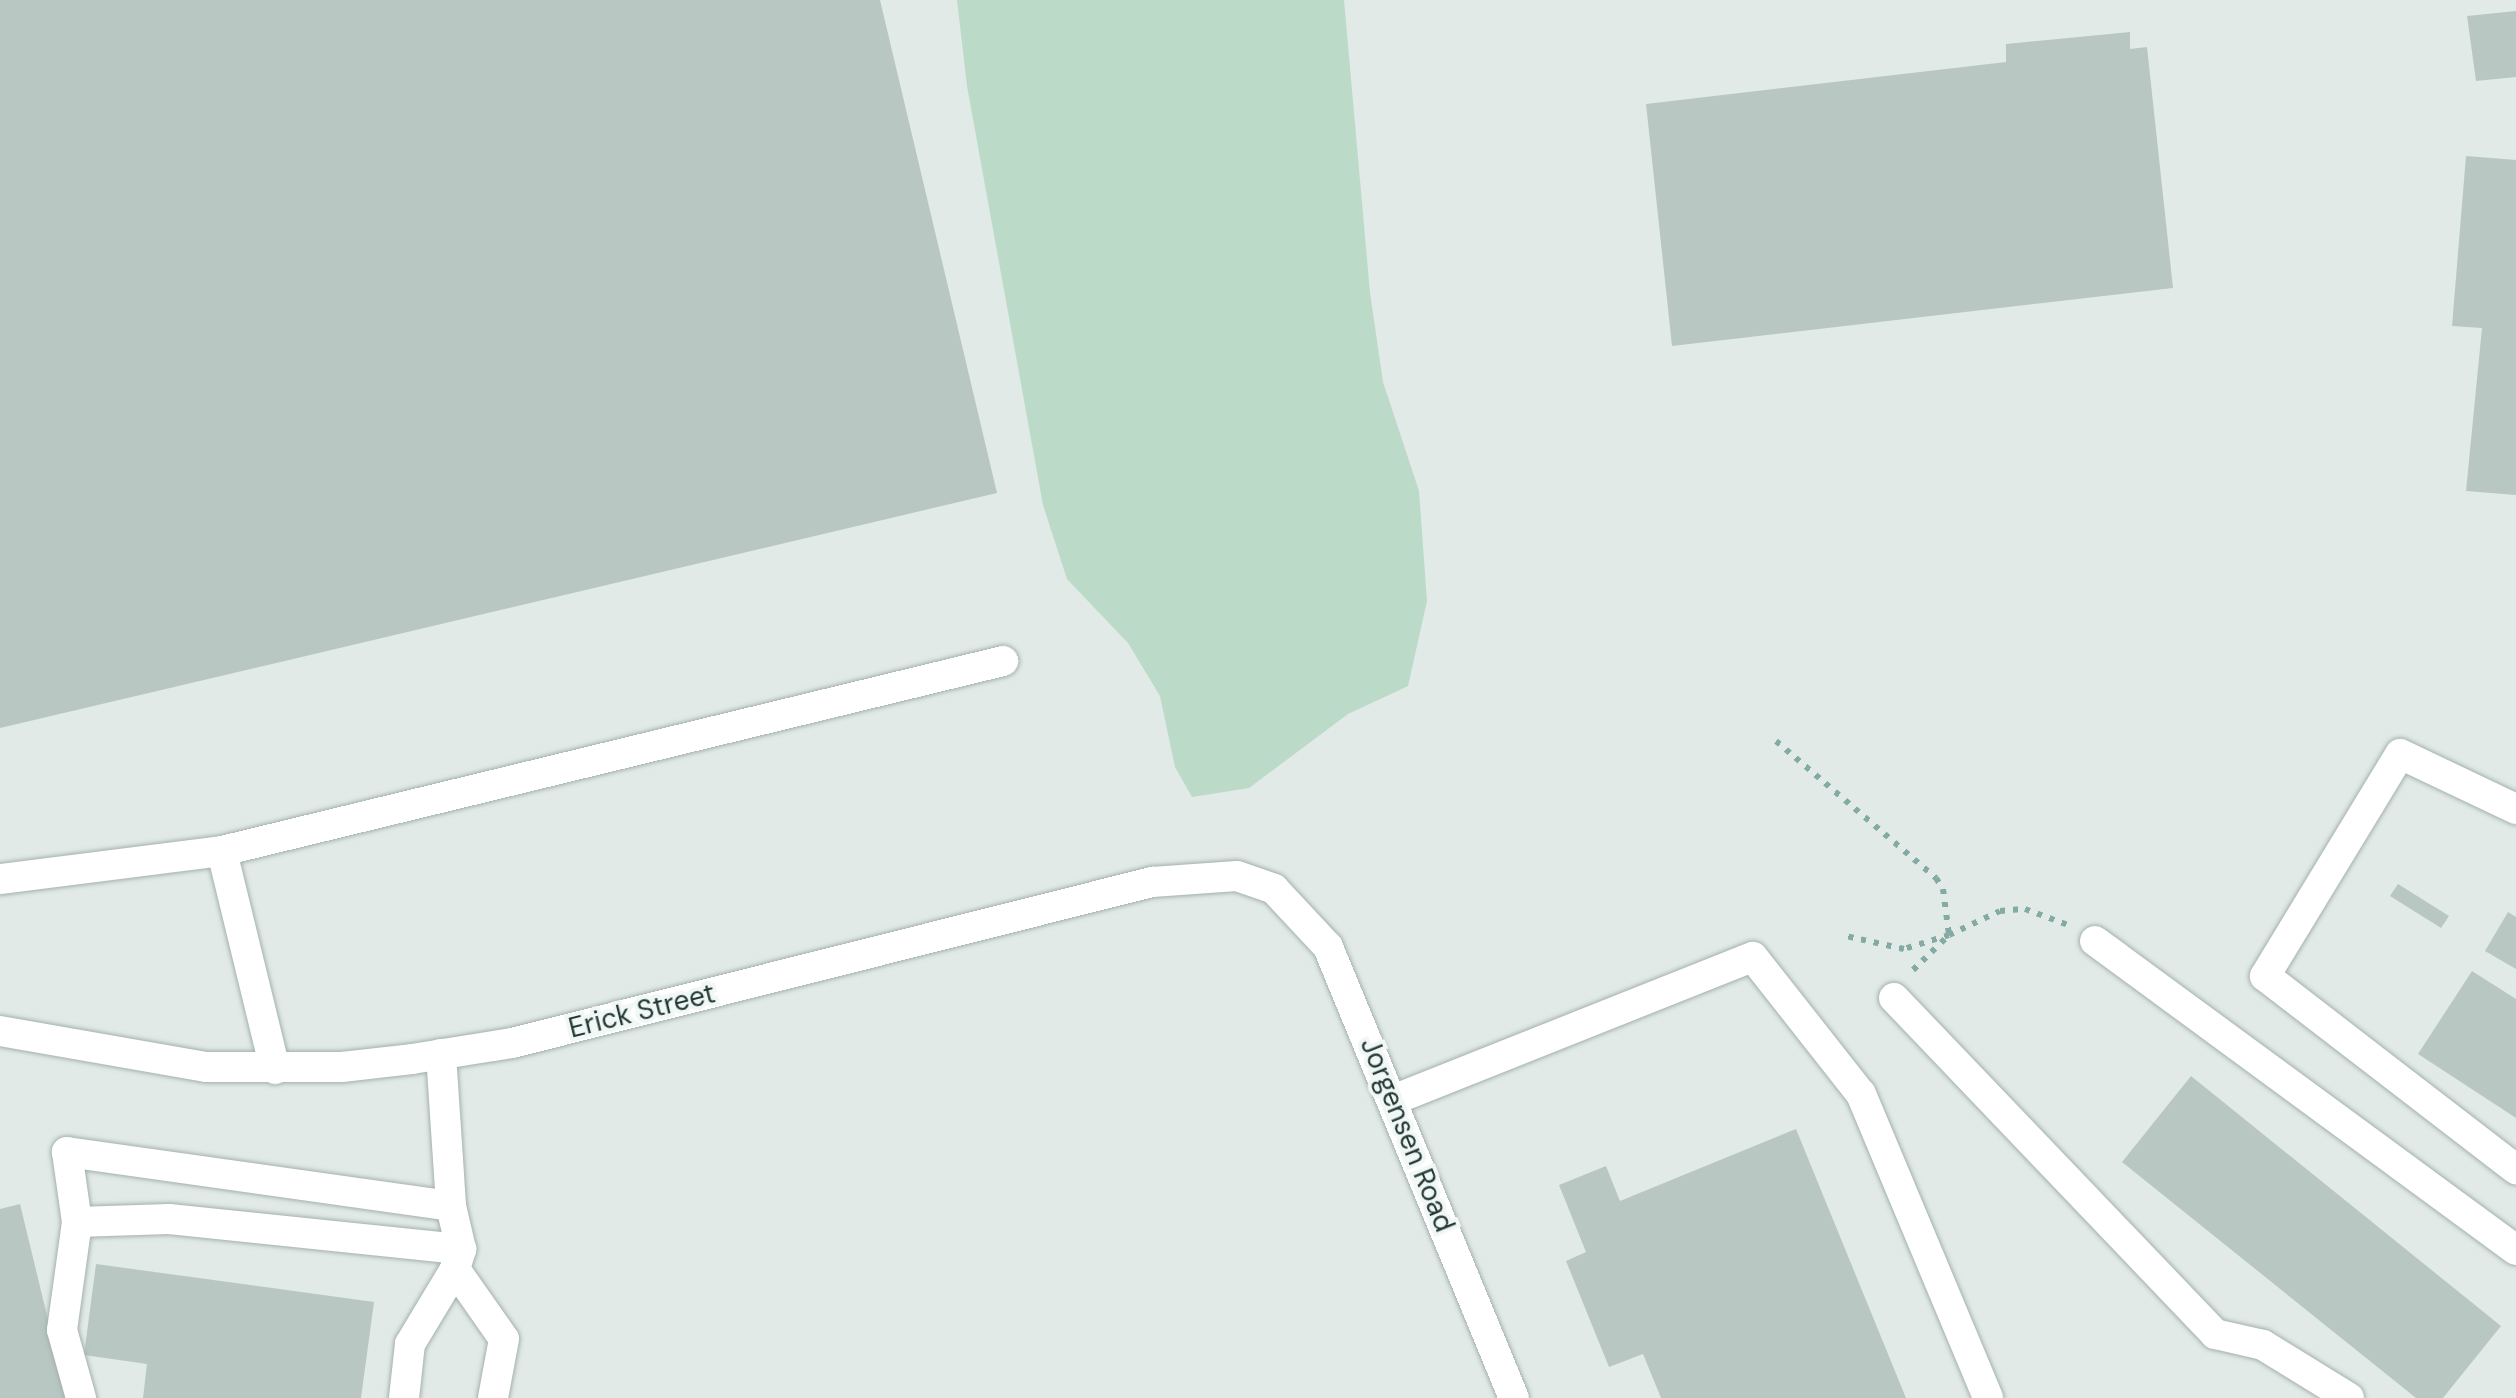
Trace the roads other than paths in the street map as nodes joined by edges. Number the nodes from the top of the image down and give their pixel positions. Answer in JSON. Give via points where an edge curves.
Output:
{"nodes":[{"id":1,"x":1004,"y":661,"type":"dead end"},
{"id":2,"x":2516,"y":810,"type":"edge"},
{"id":3,"x":222,"y":852,"type":"junction"},
{"id":4,"x":0,"y":879,"type":"edge"},
{"id":5,"x":1274,"y":889,"type":"joint"},
{"id":6,"x":2095,"y":942,"type":"road end"},
{"id":7,"x":1894,"y":998,"type":"road end"},
{"id":8,"x":0,"y":1030,"type":"edge"},
{"id":9,"x":441,"y":1054,"type":"junction"},
{"id":10,"x":274,"y":1069,"type":"junction"},
{"id":11,"x":1393,"y":1100,"type":"junction"},
{"id":12,"x":2516,"y":1169,"type":"edge"},
{"id":13,"x":450,"y":1206,"type":"junction"},
{"id":14,"x":77,"y":1222,"type":"junction"},
{"id":15,"x":2516,"y":1250,"type":"edge"},
{"id":16,"x":458,"y":1259,"type":"junction"},
{"id":17,"x":81,"y":1398,"type":"edge"},
{"id":18,"x":404,"y":1398,"type":"edge"},
{"id":19,"x":493,"y":1398,"type":"edge"},
{"id":20,"x":1514,"y":1398,"type":"edge"},
{"id":21,"x":1988,"y":1398,"type":"edge"},
{"id":22,"x":2349,"y":1398,"type":"edge"}],
"edges":[{"from":1,"to":3,"type":"street"},
{"from":2,"to":12,"type":"street","via":[[2400,754],[2265,976]]},
{"from":3,"to":4,"type":"street"},
{"from":3,"to":10,"type":"street"},
{"from":5,"to":9,"type":"street","name":"Erick Street","via":[[1238,876],[1152,882],[512,1044]]},
{"from":5,"to":11,"type":"street","name":"Jorgensen Road","via":[[1328,946]]},
{"from":6,"to":15,"type":"street"},
{"from":7,"to":22,"type":"street","via":[[2215,1334],[2263,1345]]},
{"from":8,"to":10,"type":"street","name":"Erick Street","via":[[161,1062]]},
{"from":9,"to":10,"type":"street","name":"Erick Street"},
{"from":9,"to":13,"type":"street"},
{"from":11,"to":20,"type":"street","name":"Jorgensen Road"},
{"from":11,"to":21,"type":"street","via":[[1753,957],[1861,1094]]},
{"from":13,"to":14,"type":"street","via":[[67,1152]]},
{"from":13,"to":16,"type":"street"},
{"from":14,"to":16,"type":"street","via":[[169,1219]]},
{"from":14,"to":17,"type":"street","via":[[62,1330]]},
{"from":16,"to":18,"type":"street","via":[[410,1344]]},
{"from":16,"to":19,"type":"street","via":[[504,1338]]}]}
